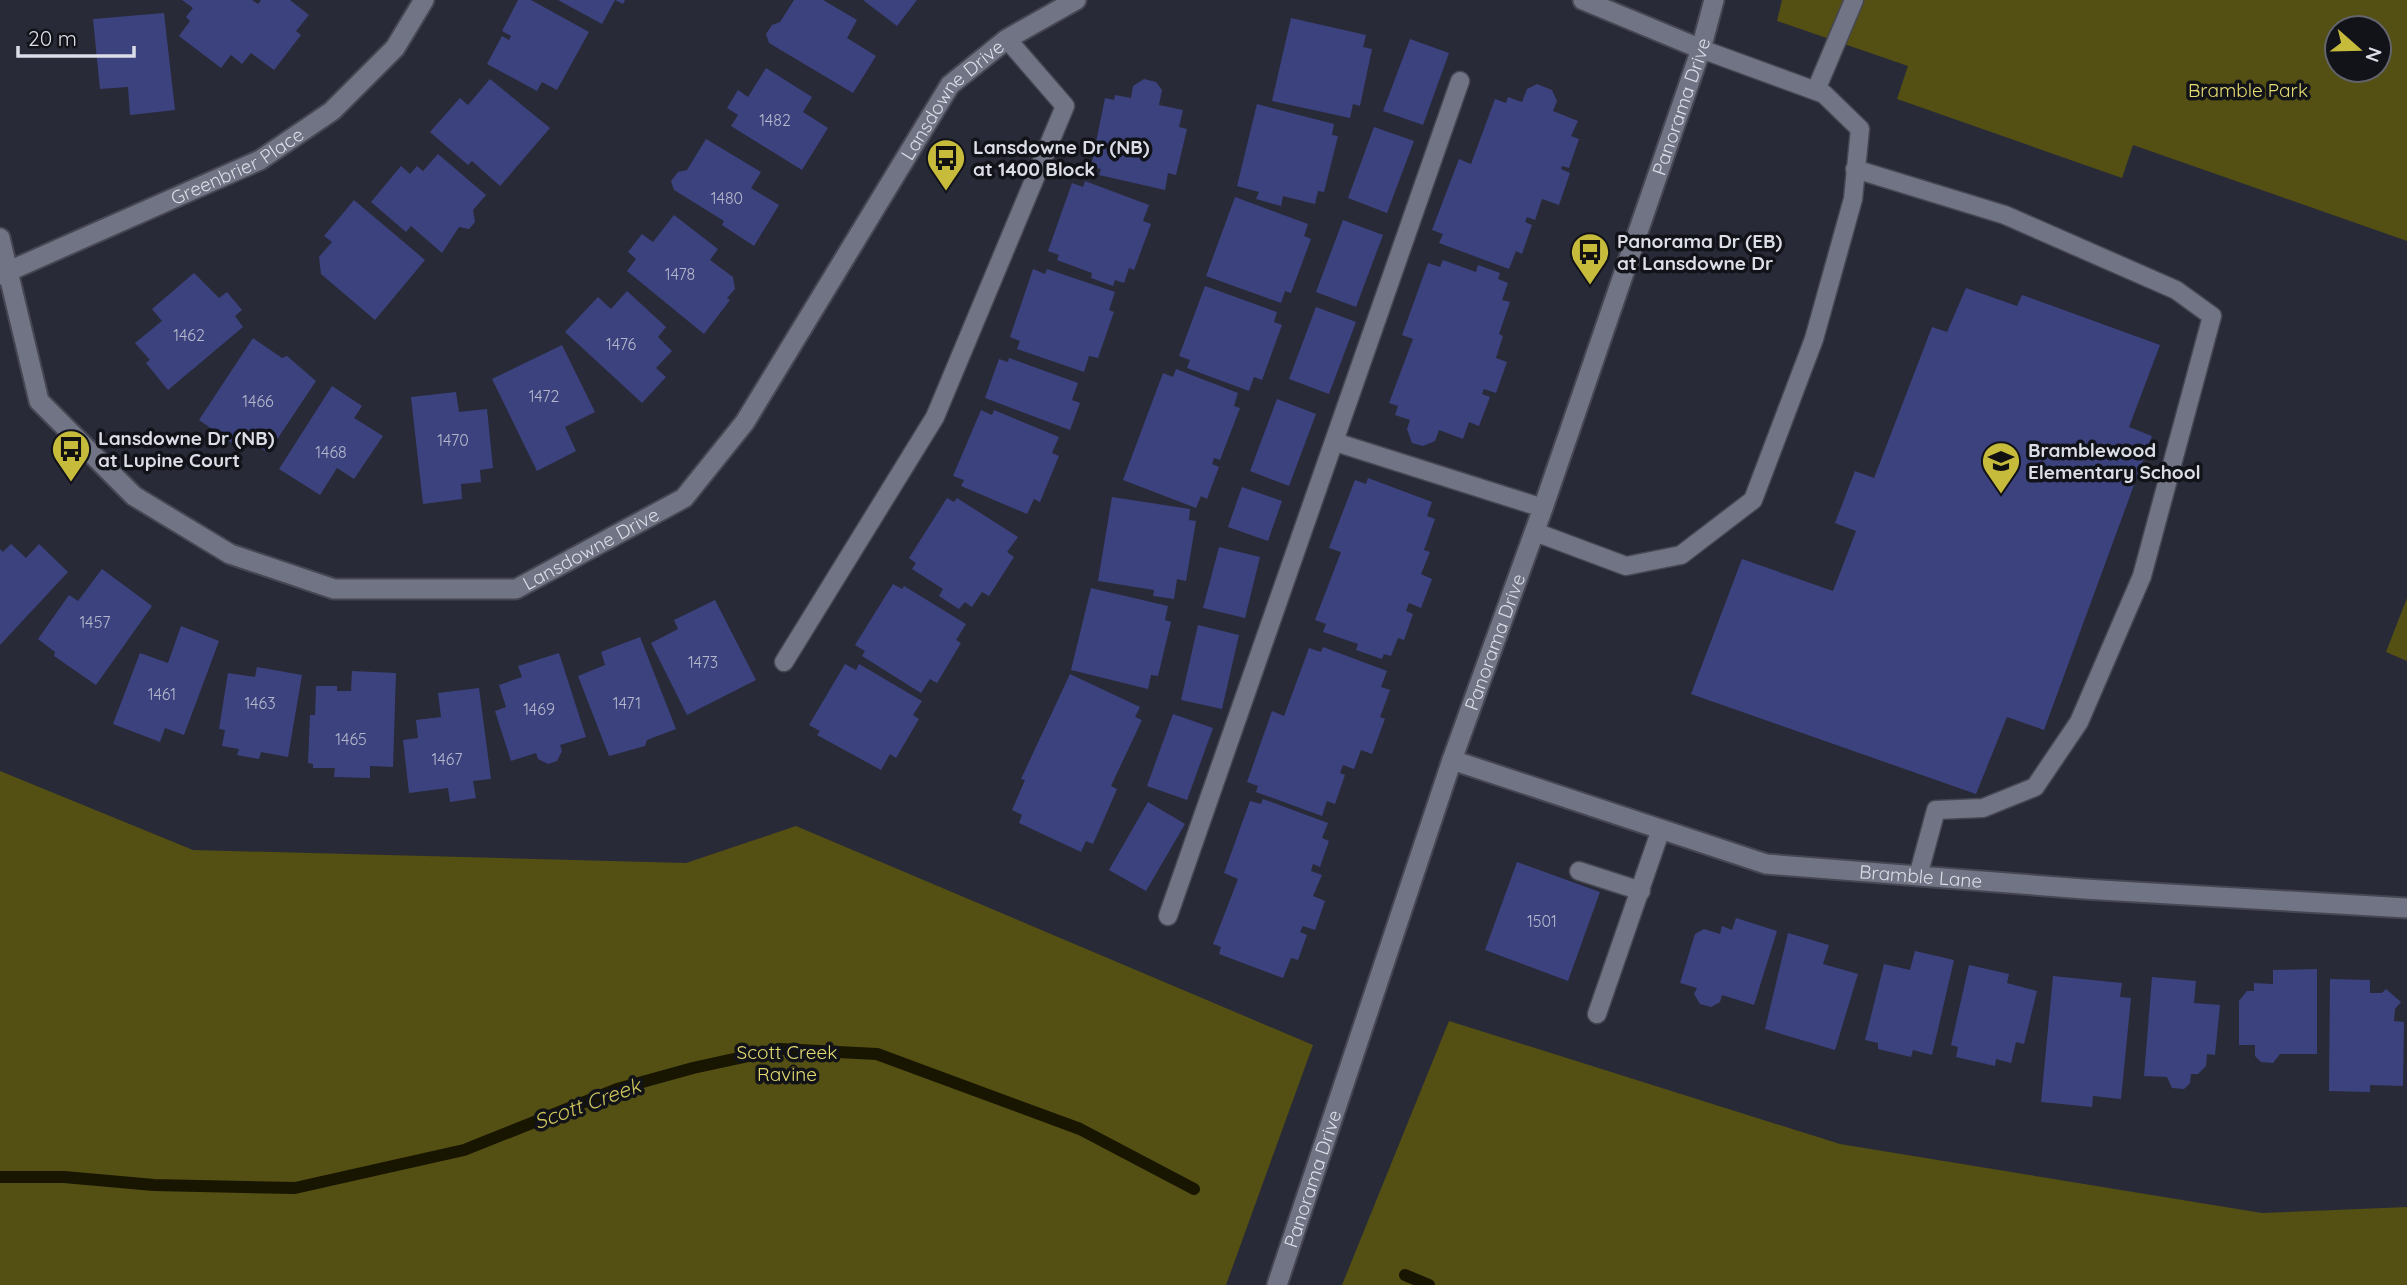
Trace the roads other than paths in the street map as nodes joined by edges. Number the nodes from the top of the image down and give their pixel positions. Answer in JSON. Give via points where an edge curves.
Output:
{"nodes":[{"id":1,"x":424,"y":0,"type":"edge"},
{"id":2,"x":1076,"y":0,"type":"edge"},
{"id":3,"x":1583,"y":0,"type":"edge"},
{"id":4,"x":1714,"y":0,"type":"edge"},
{"id":5,"x":1854,"y":0,"type":"edge"},
{"id":6,"x":1007,"y":39,"type":"junction"},
{"id":7,"x":1701,"y":49,"type":"junction"},
{"id":8,"x":1460,"y":81,"type":"dead end"},
{"id":9,"x":1816,"y":90,"type":"junction"},
{"id":10,"x":1855,"y":169,"type":"junction"},
{"id":11,"x":0,"y":237,"type":"edge"},
{"id":12,"x":3,"y":274,"type":"edge"},
{"id":13,"x":1335,"y":442,"type":"junction"},
{"id":14,"x":1543,"y":508,"type":"junction"},
{"id":15,"x":1535,"y":532,"type":"junction"},
{"id":16,"x":784,"y":662,"type":"dead end"},
{"id":17,"x":1452,"y":760,"type":"junction"},
{"id":18,"x":1661,"y":830,"type":"junction"},
{"id":19,"x":1579,"y":871,"type":"dead end"},
{"id":20,"x":1918,"y":876,"type":"junction"},
{"id":21,"x":1641,"y":891,"type":"junction"},
{"id":22,"x":2407,"y":908,"type":"edge"},
{"id":23,"x":1168,"y":916,"type":"dead end"},
{"id":24,"x":1597,"y":1014,"type":"dead end"},
{"id":25,"x":1277,"y":1285,"type":"edge"}],
"edges":[{"from":1,"to":12,"type":"street","name":"Greenbrier Place","via":[[395,48],[332,111],[260,160]]},
{"from":2,"to":6,"type":"street","name":"Lansdowne Drive"},
{"from":3,"to":7,"type":"street"},
{"from":4,"to":7,"type":"street","name":"Panorama Drive"},
{"from":5,"to":9,"type":"lane"},
{"from":6,"to":12,"type":"street","name":"Lansdowne Drive","via":[[950,85],[745,422],[684,498],[516,589],[334,589],[230,554],[134,496],[39,401]]},
{"from":6,"to":16,"type":"lane","via":[[1065,106],[935,418]]},
{"from":7,"to":9,"type":"lane"},
{"from":7,"to":14,"type":"street","name":"Panorama Drive"},
{"from":8,"to":13,"type":"lane"},
{"from":9,"to":10,"type":"lane","via":[[1860,129]]},
{"from":10,"to":15,"type":"lane","via":[[1853,199],[1814,339],[1753,500],[1681,555],[1626,566]]},
{"from":10,"to":20,"type":"lane","via":[[2005,215],[2176,290],[2212,316],[2142,576],[2079,722],[2035,787],[1983,808],[1936,810]]},
{"from":11,"to":12,"type":"street","name":"Lansdowne Drive"},
{"from":13,"to":14,"type":"lane"},
{"from":13,"to":23,"type":"lane"},
{"from":14,"to":15,"type":"street","name":"Panorama Drive"},
{"from":15,"to":17,"type":"street","name":"Panorama Drive"},
{"from":17,"to":18,"type":"street","name":"Bramble Lane"},
{"from":17,"to":25,"type":"street","name":"Panorama Drive"},
{"from":18,"to":20,"type":"street","name":"Bramble Lane","via":[[1766,864]]},
{"from":18,"to":21,"type":"lane"},
{"from":19,"to":21,"type":"lane"},
{"from":20,"to":22,"type":"street","name":"Bramble Lane"},
{"from":21,"to":24,"type":"lane"}]}
